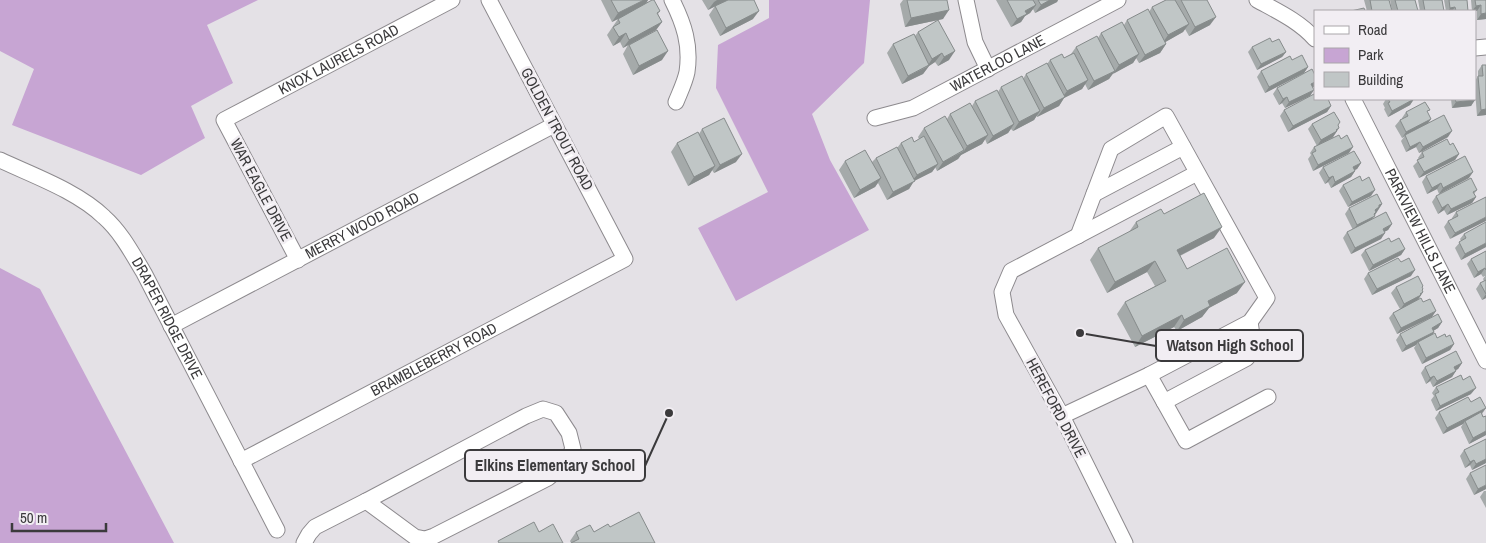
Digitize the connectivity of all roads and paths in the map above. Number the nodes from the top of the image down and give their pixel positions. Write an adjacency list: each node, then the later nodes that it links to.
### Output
1 (452, 0): 12 (street, KNOX LAURELS ROAD)
2 (489, 0): 13 (street, GOLDEN TROUT ROAD)
3 (672, 0): 10 (street)
4 (966, 0): 8 (street)
5 (1118, 0): 8 (street, WATERLOO LANE)
6 (1257, 0): 7 (street)
7 (1314, 38)
8 (988, 69): 11 (street, WATERLOO LANE)
9 (1354, 100): 23 (street, PARKVIEW HILLS LANE)
10 (676, 102)
11 (875, 118)
12 (224, 120): 20 (street, WAR EAGLE DRIVE)
13 (554, 124): 19 (street, GOLDEN TROUT ROAD); 20 (street, MERRY WOOD ROAD)
14 (1183, 147): 16 (street); 17 (street); 17 (street)
15 (0, 160): 22 (street, DRAPER RIDGE DRIVE)
16 (1197, 173): 18 (street); 21 (street)
17 (1094, 194): 18 (street)
18 (1078, 236): 27 (street, HEREFORD DRIVE)
19 (625, 259): 28 (street, BRAMBLEBERRY ROAD)
20 (298, 260): 22 (street, MERRY WOOD ROAD)
21 (1250, 322): 24 (street); 26 (street)
22 (172, 326): 28 (street, DRAPER RIDGE DRIVE)
23 (1486, 361)
24 (1149, 375): 26 (street); 27 (street)
25 (1268, 397): 26 (street)
26 (1164, 402)
27 (1062, 416): 32 (street, HEREFORD DRIVE)
28 (241, 461): 30 (street, DRAPER RIDGE DRIVE)
29 (366, 501): 29 (street); 31 (street)
30 (277, 530)
31 (304, 543)
32 (1125, 543)

